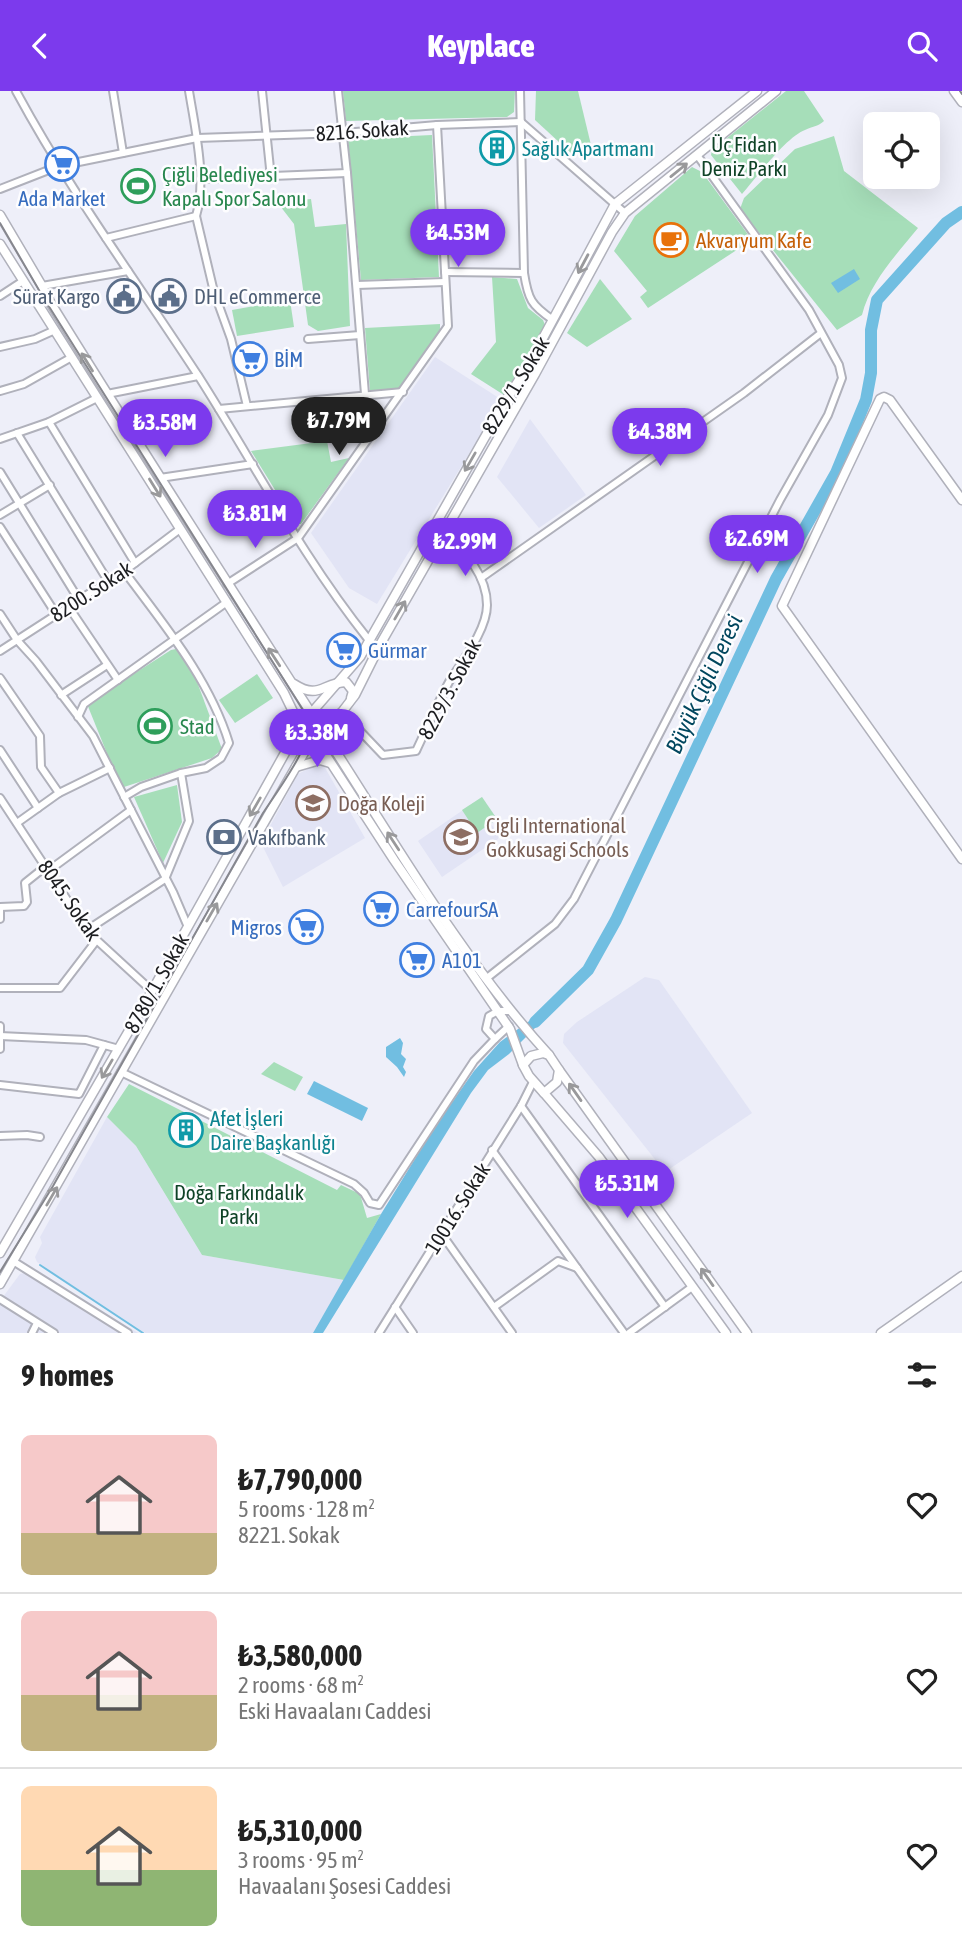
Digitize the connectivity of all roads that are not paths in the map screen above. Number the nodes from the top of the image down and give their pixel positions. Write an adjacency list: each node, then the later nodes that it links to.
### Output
1 (16, 91): 18 (street)
2 (113, 91): 16 (street)
3 (189, 91): 15 (street)
4 (262, 91): 14 (street)
5 (338, 91): 13 (street)
6 (520, 91): 11 (street)
7 (757, 91): 23 (street, 8229/1. Sokak)
8 (776, 91): 17 (street, 8229/1. Sokak)
9 (954, 91): 10 (street)
10 (962, 101)
11 (521, 122): 12 (street, 8216. Sokak); 23 (street); 31 (street)
12 (437, 124): 13 (street, 8216. Sokak); 30 (street)
13 (344, 133): 14 (street, 8216. Sokak); 19 (street)
14 (267, 136): 15 (street, 8216. Sokak); 20 (street)
15 (197, 138): 16 (street, 8216. Sokak); 21 (street)
16 (123, 153): 18 (street, 8216. Sokak)
17 (697, 155): 24 (street, 8229/1. Sokak, one-way to 17); 39 (street)
18 (59, 166): 22 (street, 8216. Sokak); 27 (street)
19 (348, 173): 20 (street); 34 (street)
20 (271, 178): 21 (street)
21 (200, 179): 26 (street)
22 (0, 189)
23 (615, 204): 24 (street); 37 (street, 8229/1. Sokak, one-way to 37)
24 (625, 213): 64 (street, 8229/1. Sokak)
25 (0, 215): 35 (street)
26 (196, 216): 27 (street); 50 (street)
27 (106, 238): 29 (street)
28 (0, 244): 32 (street)
29 (128, 271): 35 (street); 44 (street)
30 (445, 272): 31 (street); 33 (street)
31 (524, 273): 37 (street)
32 (23, 281): 36 (street); 38 (street)
33 (446, 282): 34 (street); 46 (street)
34 (357, 285): 40 (street)
35 (42, 286): 47 (street, one-way to 35)
36 (0, 296)
37 (553, 320): 78 (street, 8229/1. Sokak, one-way to 78)
38 (55, 330): 42 (street); 43 (street)
39 (821, 333): 70 (street); 114 (street)
40 (360, 335): 41 (street); 48 (street)
41 (308, 339)
42 (0, 347)
43 (72, 358): 45 (street); 49 (street)
44 (198, 376): 47 (street); 51 (street)
45 (0, 390)
46 (403, 391): 48 (street); 65 (street)
47 (107, 394): 57 (street)
48 (365, 394): 50 (street)
49 (97, 398): 52 (street); 63 (street, one-way to 63)
50 (247, 406): 51 (street)
51 (219, 409): 55 (street)
52 (49, 422): 53 (street); 68 (street)
53 (17, 433): 54 (street); 58 (street)
54 (0, 439)
55 (253, 464): 57 (street); 65 (street)
56 (0, 472): 60 (street)
57 (160, 478): 72 (street)
58 (50, 485): 60 (street); 71 (street)
59 (962, 500): 106 (street)
60 (20, 503): 61 (street); 73 (street)
61 (0, 515)
62 (0, 527): 66 (street)
63 (180, 529): 68 (street, 8200. Sokak); 74 (street)
64 (445, 531): 70 (street); 88 (street, 8229/1. Sokak, one-way to 64)
65 (298, 538): 72 (street); 78 (street)
66 (8, 539): 67 (street); 77 (street)
67 (0, 544)
68 (135, 563): 69 (street, 8200. Sokak)
69 (124, 571): 71 (street, 8200. Sokak); 80 (street)
70 (481, 578): 89 (street, 8229/3. Sokak)
71 (108, 581): 73 (street, 8200. Sokak)
72 (227, 584): 85 (street, one-way to 72)
73 (79, 600): 75 (street, 8200. Sokak)
74 (227, 603): 80 (street); 92 (street)
75 (68, 606): 77 (street, 8200. Sokak); 82 (street)
76 (0, 614): 79 (street)
77 (56, 614): 79 (street, 8200. Sokak)
78 (368, 639): 86 (street, 8229/1. Sokak)
79 (17, 640): 81 (street, 8200. Sokak); 87 (street)
80 (174, 640): 84 (street); 99 (street)
81 (0, 651)
82 (107, 665): 84 (street); 87 (street)
83 (0, 678): 100 (street)
84 (118, 680): 91 (street)
85 (289, 681): 86 (street); 90 (street)
86 (338, 683): 88 (street); 90 (street, 8229/1. Sokak)
87 (61, 695): 91 (street)
88 (350, 701): 89 (street, 8229/1. Sokak)
89 (342, 712): 93 (street, 8229/1. Sokak)
90 (312, 714): 92 (street, 8780/1. Sokak); 93 (street)
91 (78, 717): 98 (street)
92 (300, 726): 94 (street); 111 (street, 8780/1. Sokak, one-way to 111)
93 (321, 728): 94 (street, 8229/1. Sokak); 114 (street, one-way to 93)
94 (313, 737): 96 (street); 97 (street, 8229/1. Sokak)
95 (0, 750): 103 (street)
96 (330, 762): 97 (street); 117 (street)
97 (296, 767): 129 (street, 8229/1. Sokak, one-way to 97)
98 (110, 768): 100 (street); 101 (street)
99 (181, 773): 101 (street); 108 (street)
100 (59, 793): 103 (street)
101 (124, 797): 104 (street)
102 (0, 798): 105 (street, 8045. Sokak)
103 (38, 808): 105 (street)
104 (131, 810): 107 (street); 108 (street)
105 (17, 823): 107 (street, 8045. Sokak)
106 (962, 859)
107 (47, 869): 109 (street); 112 (street, 8045. Sokak)
108 (165, 879): 111 (street); 112 (street)
109 (0, 907): 110 (street)
110 (0, 919)
111 (188, 927): 116 (street, 8780/1. Sokak)
112 (87, 930): 113 (street, 8045. Sokak)
113 (96, 941): 115 (street); 116 (street, 8045. Sokak)
114 (487, 978): 118 (street)
115 (0, 988)
116 (152, 991): 125 (street, 8780/1. Sokak)
117 (498, 1011): 118 (street); 120 (street); 122 (street)
118 (510, 1011): 126 (street)
119 (0, 1026): 121 (street)
120 (510, 1027): 122 (street); 127 (street)
121 (1, 1036): 123 (street); 124 (street)
122 (495, 1039): 129 (street)
123 (104, 1045): 125 (street); 131 (street)
124 (0, 1049)
125 (119, 1049): 138 (street, 8780/1. Sokak, one-way to 138)
126 (549, 1055): 127 (street); 128 (street)
127 (523, 1065): 130 (street)
128 (559, 1070): 132 (street); 157 (street, one-way to 128)
129 (121, 1072): 139 (street, 8229/1. Sokak, one-way to 129)
130 (533, 1082): 132 (street); 133 (street, 10016. Sokak)
131 (0, 1085)
132 (544, 1093): 143 (street)
133 (521, 1106): 136 (street, 10016. Sokak); 147 (street)
134 (0, 1136): 135 (street)
135 (40, 1137)
136 (492, 1150): 137 (street, 10016. Sokak); 140 (street)
137 (441, 1233): 145 (street, 10016. Sokak); 146 (street)
138 (2, 1250): 139 (street)
139 (15, 1258): 142 (street); 151 (street)
140 (577, 1268): 146 (street); 155 (street)
141 (962, 1276): 158 (street)
142 (0, 1284)
143 (692, 1287): 147 (street); 156 (street)
144 (0, 1299): 148 (street)
145 (395, 1307): 152 (street, 10016. Sokak); 153 (street)
146 (494, 1307): 154 (street)
147 (665, 1307): 155 (street)
148 (37, 1323): 149 (street); 150 (street)
149 (52, 1332)
150 (32, 1333)
151 (128, 1333)
152 (379, 1333)
153 (414, 1333)
154 (512, 1333)
155 (627, 1333)
156 (726, 1333)
157 (747, 1333)
158 (881, 1333)

